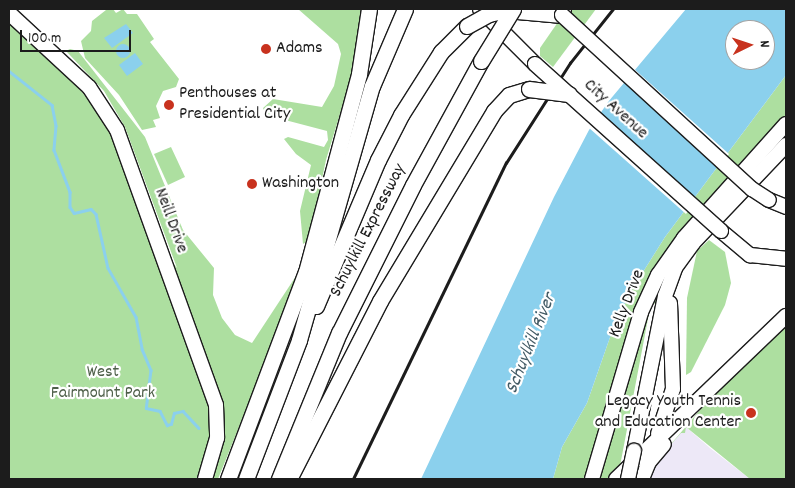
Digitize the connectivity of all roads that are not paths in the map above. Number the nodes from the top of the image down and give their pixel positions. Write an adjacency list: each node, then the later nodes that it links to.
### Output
1 (369, 9): 25 (highway)
2 (404, 9): 20 (highway, Schuylkill Expressway)
3 (480, 9): 8 (main road, City Avenue)
4 (490, 9): 8 (highway)
5 (509, 10): 6 (highway); 19 (highway, Schuylkill Expressway, bridge); 20 (highway, bridge)
6 (560, 11): 12 (main road, City Avenue, bridge)
7 (9, 13): 24 (main road, Neill Drive)
8 (501, 29): 9 (main road, City Avenue, bridge)
9 (569, 94): 13 (main road, City Avenue, bridge); 29 (highway, bridge)
10 (785, 127): 16 (main road, Kelly Drive)
11 (786, 144): 14 (main road)
12 (786, 205)
13 (724, 234): 15 (main road); 17 (main road, City Avenue)
14 (693, 243): 22 (main road); 23 (main road)
15 (786, 250)
16 (670, 256): 23 (main road); 30 (main road, Kelly Drive)
17 (786, 259)
18 (786, 316): 21 (main road)
19 (339, 333): 27 (highway); 28 (highway, Schuylkill Expressway)
20 (299, 340): 26 (highway, Schuylkill Expressway)
21 (715, 385): 22 (main road); 34 (main road)
22 (653, 444): 31 (main road)
23 (630, 454): 32 (main road); 33 (main road, bridge)
24 (205, 479)
25 (228, 479)
26 (246, 479)
27 (269, 479)
28 (279, 479)
29 (289, 479)
30 (592, 479)
31 (616, 479)
32 (622, 479)
33 (628, 479)
34 (642, 479)

